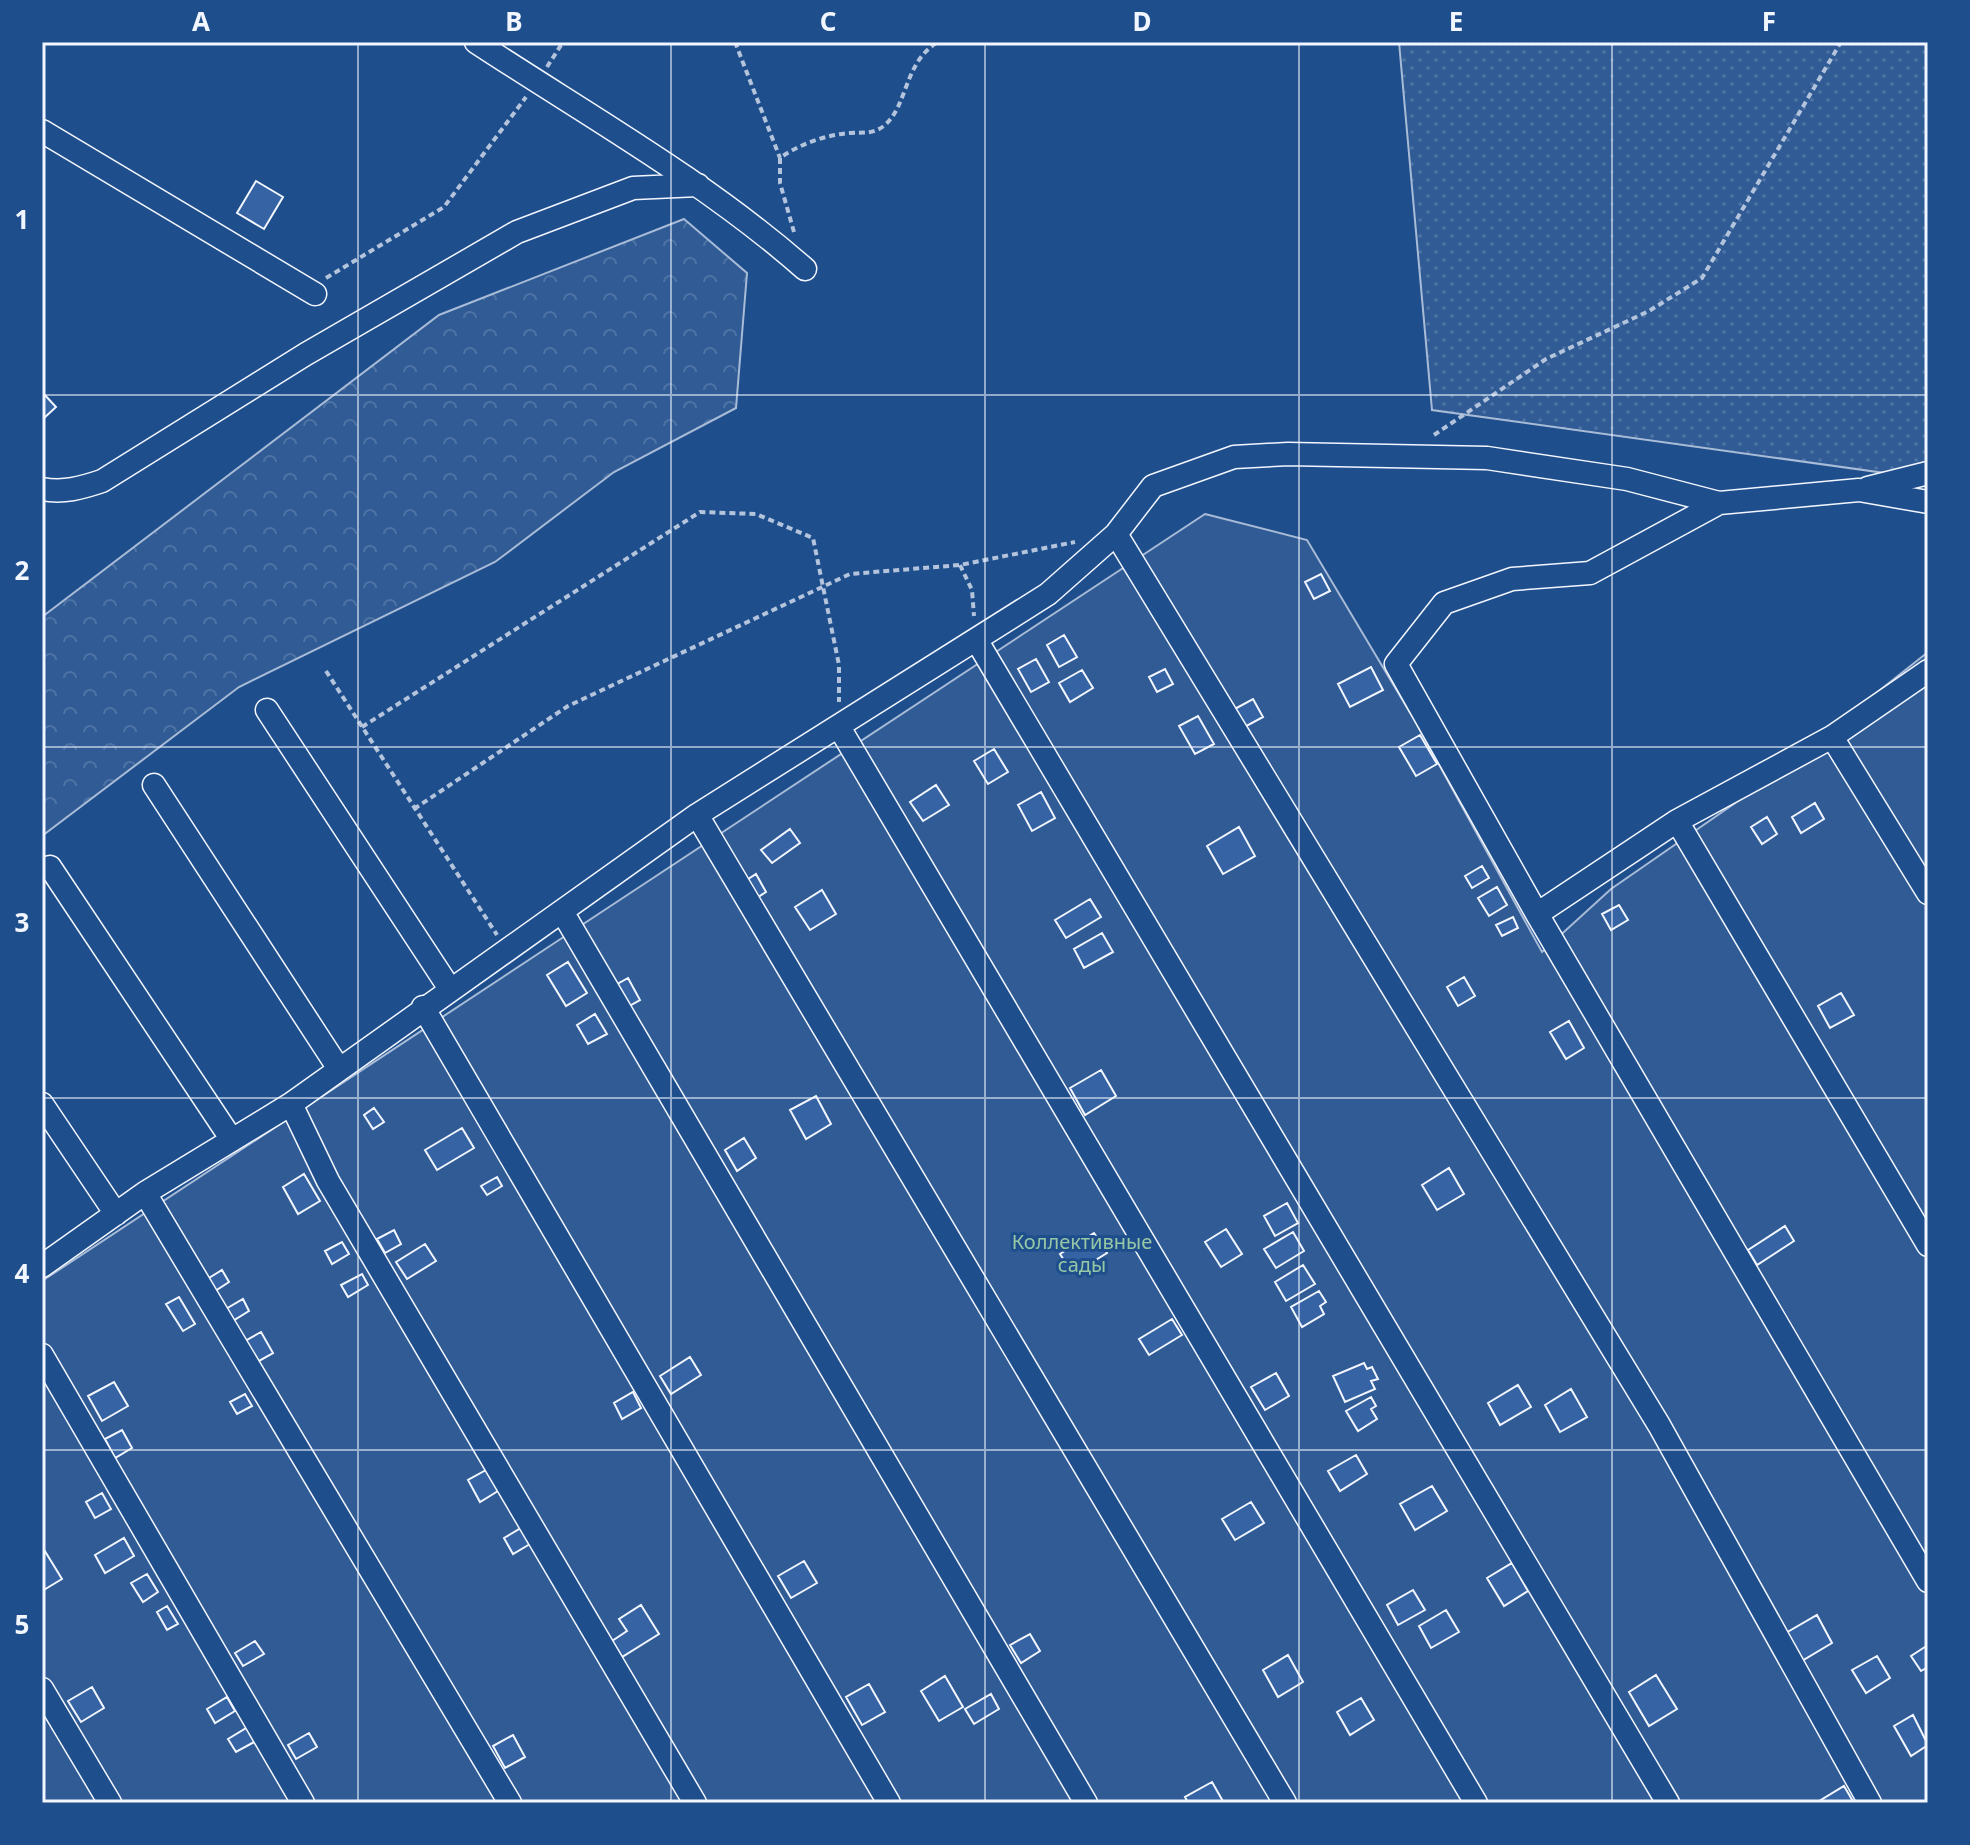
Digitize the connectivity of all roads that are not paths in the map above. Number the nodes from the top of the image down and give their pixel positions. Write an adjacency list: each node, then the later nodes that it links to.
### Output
1 (476, 42): 3 (street)
2 (42, 131): 5 (street)
3 (698, 185): 4 (street); 7 (street)
4 (805, 269)
5 (315, 294)
6 (1928, 473): 8 (street)
7 (42, 489)
8 (1859, 490): 9 (street); 10 (street)
9 (1928, 502)
10 (1719, 503): 11 (street); 23 (street)
11 (1116, 534): 12 (street); 46 (street)
12 (977, 641): 15 (street); 45 (street)
13 (1928, 671): 16 (street)
14 (267, 710): 24 (street)
15 (839, 727): 18 (street); 44 (street)
16 (1832, 737): 19 (street); 21 (street)
17 (154, 785): 26 (street)
18 (697, 815): 22 (street); 43 (street)
19 (1677, 821): 23 (street); 32 (street)
20 (50, 867): 29 (street)
21 (1928, 893)
22 (563, 913): 24 (street); 42 (street)
23 (1537, 914): 35 (street)
24 (450, 989): 25 (street)
25 (423, 1007): 26 (street); 41 (street)
26 (339, 1069): 28 (street)
27 (42, 1104): 31 (street)
28 (291, 1104): 29 (street); 40 (street)
29 (232, 1140): 30 (street)
30 (145, 1193): 31 (street); 39 (street)
31 (116, 1214): 33 (street)
32 (1928, 1245)
33 (42, 1266)
34 (42, 1355): 38 (street)
35 (1928, 1581)
36 (42, 1689): 37 (street)
37 (110, 1803)
38 (303, 1803)
39 (510, 1803)
40 (695, 1803)
41 (889, 1803)
42 (1086, 1803)
43 (1285, 1803)
44 (1476, 1803)
45 (1668, 1803)
46 (1870, 1803)

